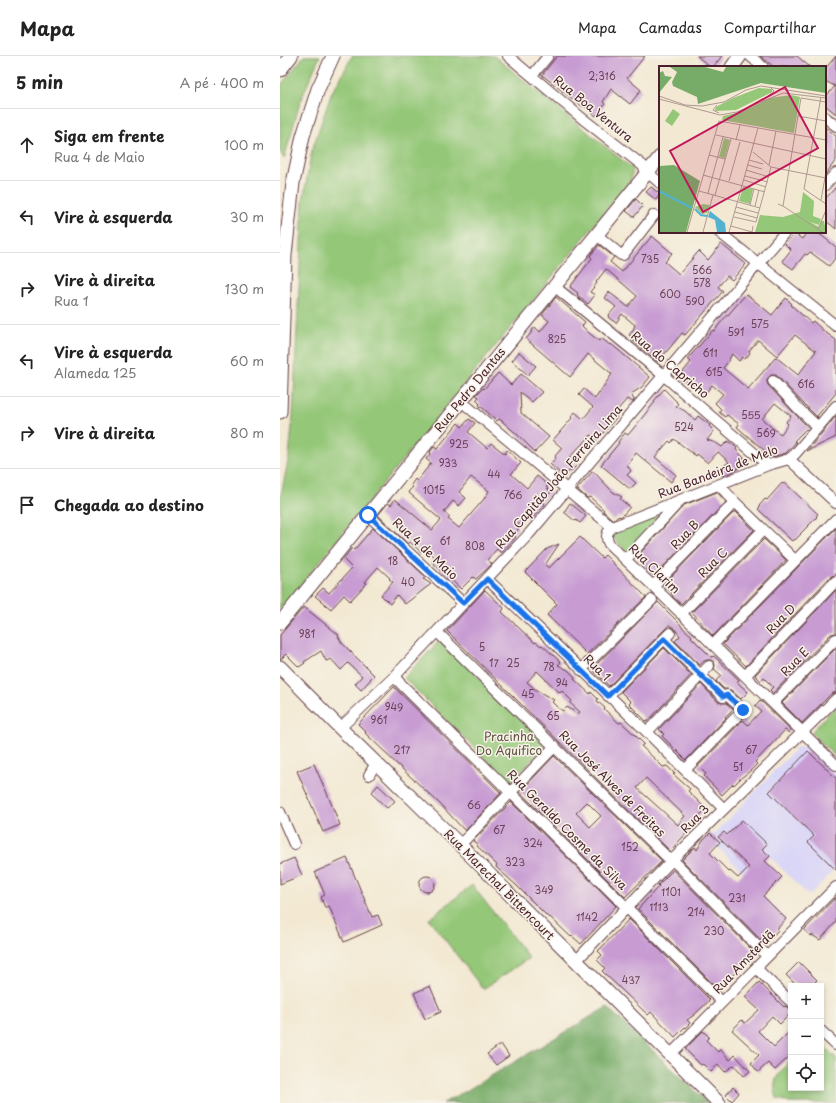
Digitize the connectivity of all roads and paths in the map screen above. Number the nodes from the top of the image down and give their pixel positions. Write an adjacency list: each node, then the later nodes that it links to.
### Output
1 (291, 56): 9 (main road)
2 (333, 56): 23 (main road)
3 (508, 56): 10 (street, Rua Boa Ventura)
4 (548, 56): 10 (street)
5 (740, 56): 7 (main road)
6 (750, 56): 8 (street)
7 (733, 66)
8 (763, 66)
9 (280, 70)
10 (532, 76): 14 (street, Rua Boa Ventura)
11 (826, 118): 12 (street)
12 (836, 126)
13 (659, 158): 14 (main road, Rua Pedro Dantas)
14 (648, 171): 16 (street, Rua Boa Ventura); 22 (main road, Rua Pedro Dantas)
15 (836, 173): 17 (street)
16 (659, 182)
17 (826, 184)
18 (654, 216): 22 (street)
19 (280, 218): 23 (main road)
20 (720, 233): 24 (street)
21 (784, 233): 24 (street, Rua Capitão João Ferreira Lima)
22 (597, 235): 25 (main road, Rua Pedro Dantas)
23 (285, 255): 31 (main road)
24 (758, 264): 26 (street); 27 (street, Rua Capitão João Ferreira Lima)
25 (554, 286): 27 (street, Rua do Capricho); 29 (main road, Rua Pedro Dantas)
26 (836, 326)
27 (663, 375): 34 (street, Rua do Capricho); 36 (street, Rua Capitão João Ferreira Lima)
28 (773, 380): 32 (street)
29 (461, 402): 36 (street); 40 (main road, Rua Pedro Dantas)
30 (836, 406): 32 (street, Rua Bandeira de Melo)
31 (280, 412)
32 (818, 427): 33 (street, Rua Bandeira de Melo)
33 (790, 459): 34 (street, Rua Bandeira de Melo); 39 (street)
34 (768, 465): 35 (street, Rua Bandeira de Melo)
35 (719, 485): 37 (street, Rua Bandeira de Melo); 38 (street)
36 (566, 489): 42 (street); 46 (street, Rua Capitão João Ferreira Lima)
37 (680, 500): 42 (street, Rua Bandeira de Melo); 44 (street)
38 (735, 502): 43 (street); 48 (street, Rua B)
39 (836, 504)
40 (368, 515): 50 (street, Rua 4 de Maio); 52 (main road, Rua Pedro Dantas)
41 (836, 519): 45 (street)
42 (612, 527): 44 (street, Rua Clarim)
43 (763, 530): 45 (street); 51 (street, Rua C)
44 (626, 559): 48 (street, Rua Clarim)
45 (795, 560): 55 (street)
46 (487, 579): 50 (street, Rua Capitão João Ferreira Lima); 58 (street, Rua 1)
47 (836, 581): 61 (street, Rua D)
48 (653, 586): 51 (street, Rua Clarim)
49 (652, 600): 58 (street)
50 (463, 603): 53 (street, Rua Capitão João Ferreira Lima)
51 (681, 614): 55 (street, Rua Clarim)
52 (280, 623)
53 (437, 632): 60 (street, Rua Capitão João Ferreira Lima); 68 (street, Rua José Alves de Freitas)
54 (836, 639): 64 (street, Rua E)
55 (713, 645): 61 (street, Rua Clarim)
56 (709, 666): 59 (street)
57 (280, 667): 65 (main road, Rua Marechal Bittencourt)
58 (581, 670): 62 (street, Rua 1)
59 (701, 675): 62 (street); 66 (street); 71 (street)
60 (394, 676): 65 (street, Rua Capitão João Ferreira Lima); 73 (street, Rua Geraldo Cosme da Silva)
61 (745, 676): 64 (street, Rua Clarim)
62 (608, 696): 66 (street, Rua 1)
63 (836, 700): 67 (street, Rua 3)
64 (773, 703): 67 (street, Rua Clarim)
65 (340, 728): 69 (main road, Rua Marechal Bittencourt)
66 (647, 732): 71 (street, Rua 1)
67 (803, 732): 70 (street, Rua Clarim); 74 (street, Rua 3)
68 (555, 746): 73 (street); 78 (street, Rua José Alves de Freitas)
69 (376, 763): 72 (street); 77 (main road, Rua Marechal Bittencourt)
70 (836, 765)
71 (685, 770): 74 (street, Rua 1)
72 (370, 775)
73 (510, 791): 77 (street); 80 (street, Rua Geraldo Cosme da Silva)
74 (724, 809): 78 (street, Rua 3)
75 (280, 812): 76 (street)
76 (294, 844)
77 (460, 845): 82 (main road, Rua Marechal Bittencourt)
78 (672, 860): 80 (street, Rua 3); 81 (street, Rua José Alves de Freitas)
79 (836, 887): 81 (street, Rua Amsterdã)
80 (628, 908): 82 (street, Rua 3); 85 (street, Rua Geraldo Cosme da Silva)
81 (767, 956): 83 (street, Rua Amsterdã)
82 (576, 961): 88 (main road, Rua Marechal Bittencourt)
83 (756, 968): 84 (street); 85 (street, Rua Amsterdã)
84 (788, 999)
85 (722, 1002): 88 (street, Rua Amsterdã)
86 (824, 1034): 87 (street)
87 (836, 1045)
88 (670, 1055): 89 (main road, Rua Marechal Bittencourt)
89 (719, 1103)

